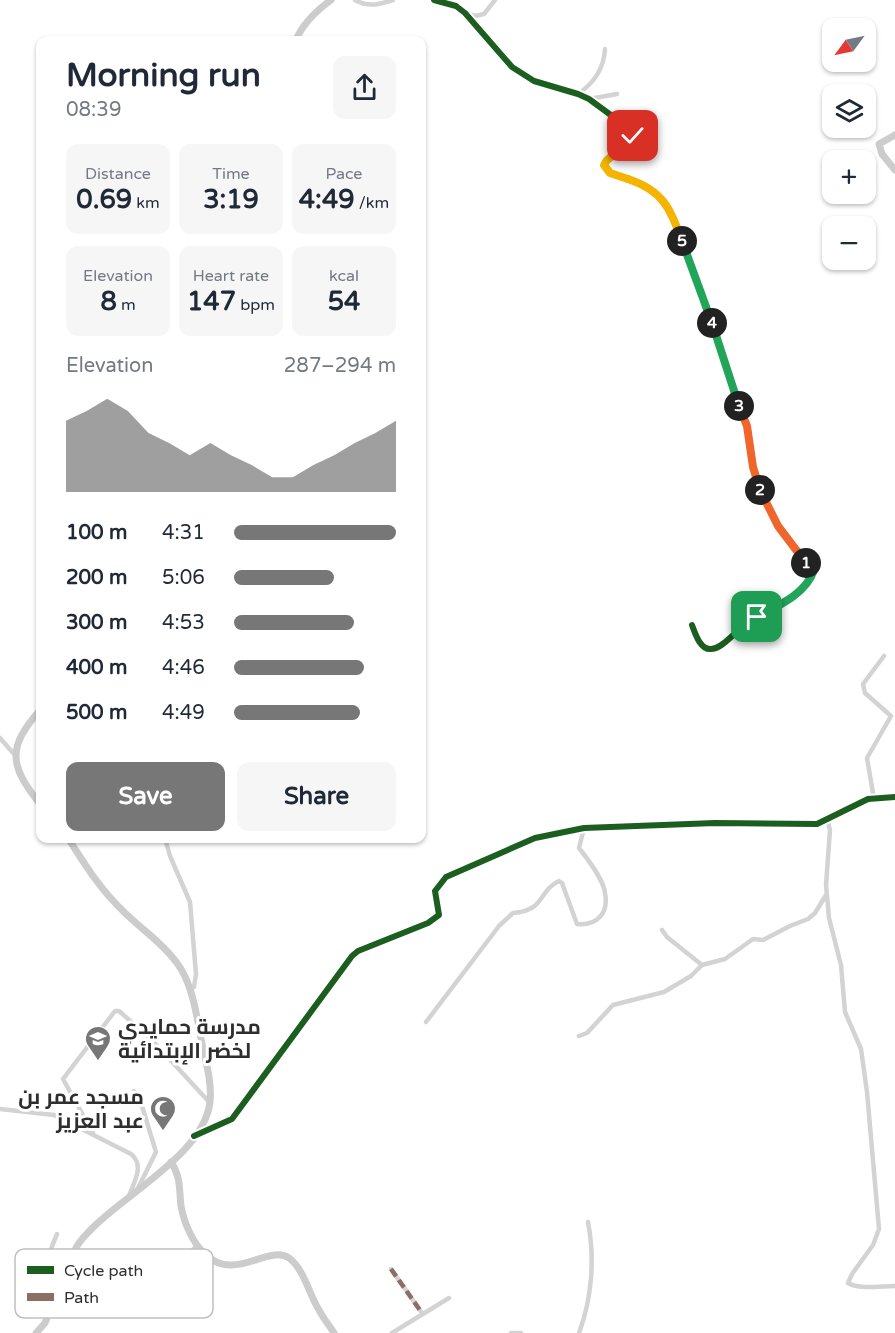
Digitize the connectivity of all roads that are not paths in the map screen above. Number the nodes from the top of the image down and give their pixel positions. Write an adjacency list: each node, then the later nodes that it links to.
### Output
1 (331, 0): 7 (street)
2 (356, 0): 3 (street)
3 (393, 0)
4 (434, 0): 6 (street)
5 (495, 0): 6 (street)
6 (460, 9): 9 (street)
7 (298, 36)
8 (605, 49): 9 (street)
9 (578, 94): 11 (street)
10 (617, 94): 11 (street)
11 (589, 99): 14 (street)
12 (895, 135): 13 (street)
13 (895, 170)
14 (692, 625)
15 (884, 656): 21 (street)
16 (36, 715): 18 (street)
17 (0, 738): 18 (street)
18 (14, 754): 20 (street)
19 (895, 797): 21 (street)
20 (36, 798)
21 (874, 799): 22 (street)
22 (827, 819): 23 (street); 26 (street)
23 (584, 828): 30 (street); 36 (street)
24 (71, 843): 29 (street)
25 (166, 843): 29 (street)
26 (827, 892): 28 (street); 49 (street)
27 (662, 930): 28 (street)
28 (702, 965): 31 (street)
29 (190, 990): 33 (street)
30 (426, 1022)
31 (579, 1036)
32 (134, 1091): 38 (street)
33 (210, 1103): 35 (street); 36 (street)
34 (0, 1109): 35 (street)
35 (94, 1135): 39 (street)
36 (194, 1136): 37 (street)
37 (171, 1162): 38 (street); 42 (street)
38 (137, 1190): 39 (street)
39 (129, 1196): 44 (street)
40 (588, 1221): 58 (street)
41 (57, 1234): 43 (street)
42 (197, 1245): 45 (street); 46 (street)
43 (51, 1249)
44 (75, 1249)
45 (194, 1249)
46 (200, 1249)
47 (213, 1260): 54 (street)
48 (391, 1269): 51 (street)
49 (895, 1286)
50 (449, 1298): 51 (street)
51 (422, 1313): 55 (street)
52 (47, 1318): 53 (street)
53 (36, 1333)
54 (334, 1333)
55 (392, 1333)
56 (511, 1333): 57 (street)
57 (521, 1333)
58 (579, 1333)

